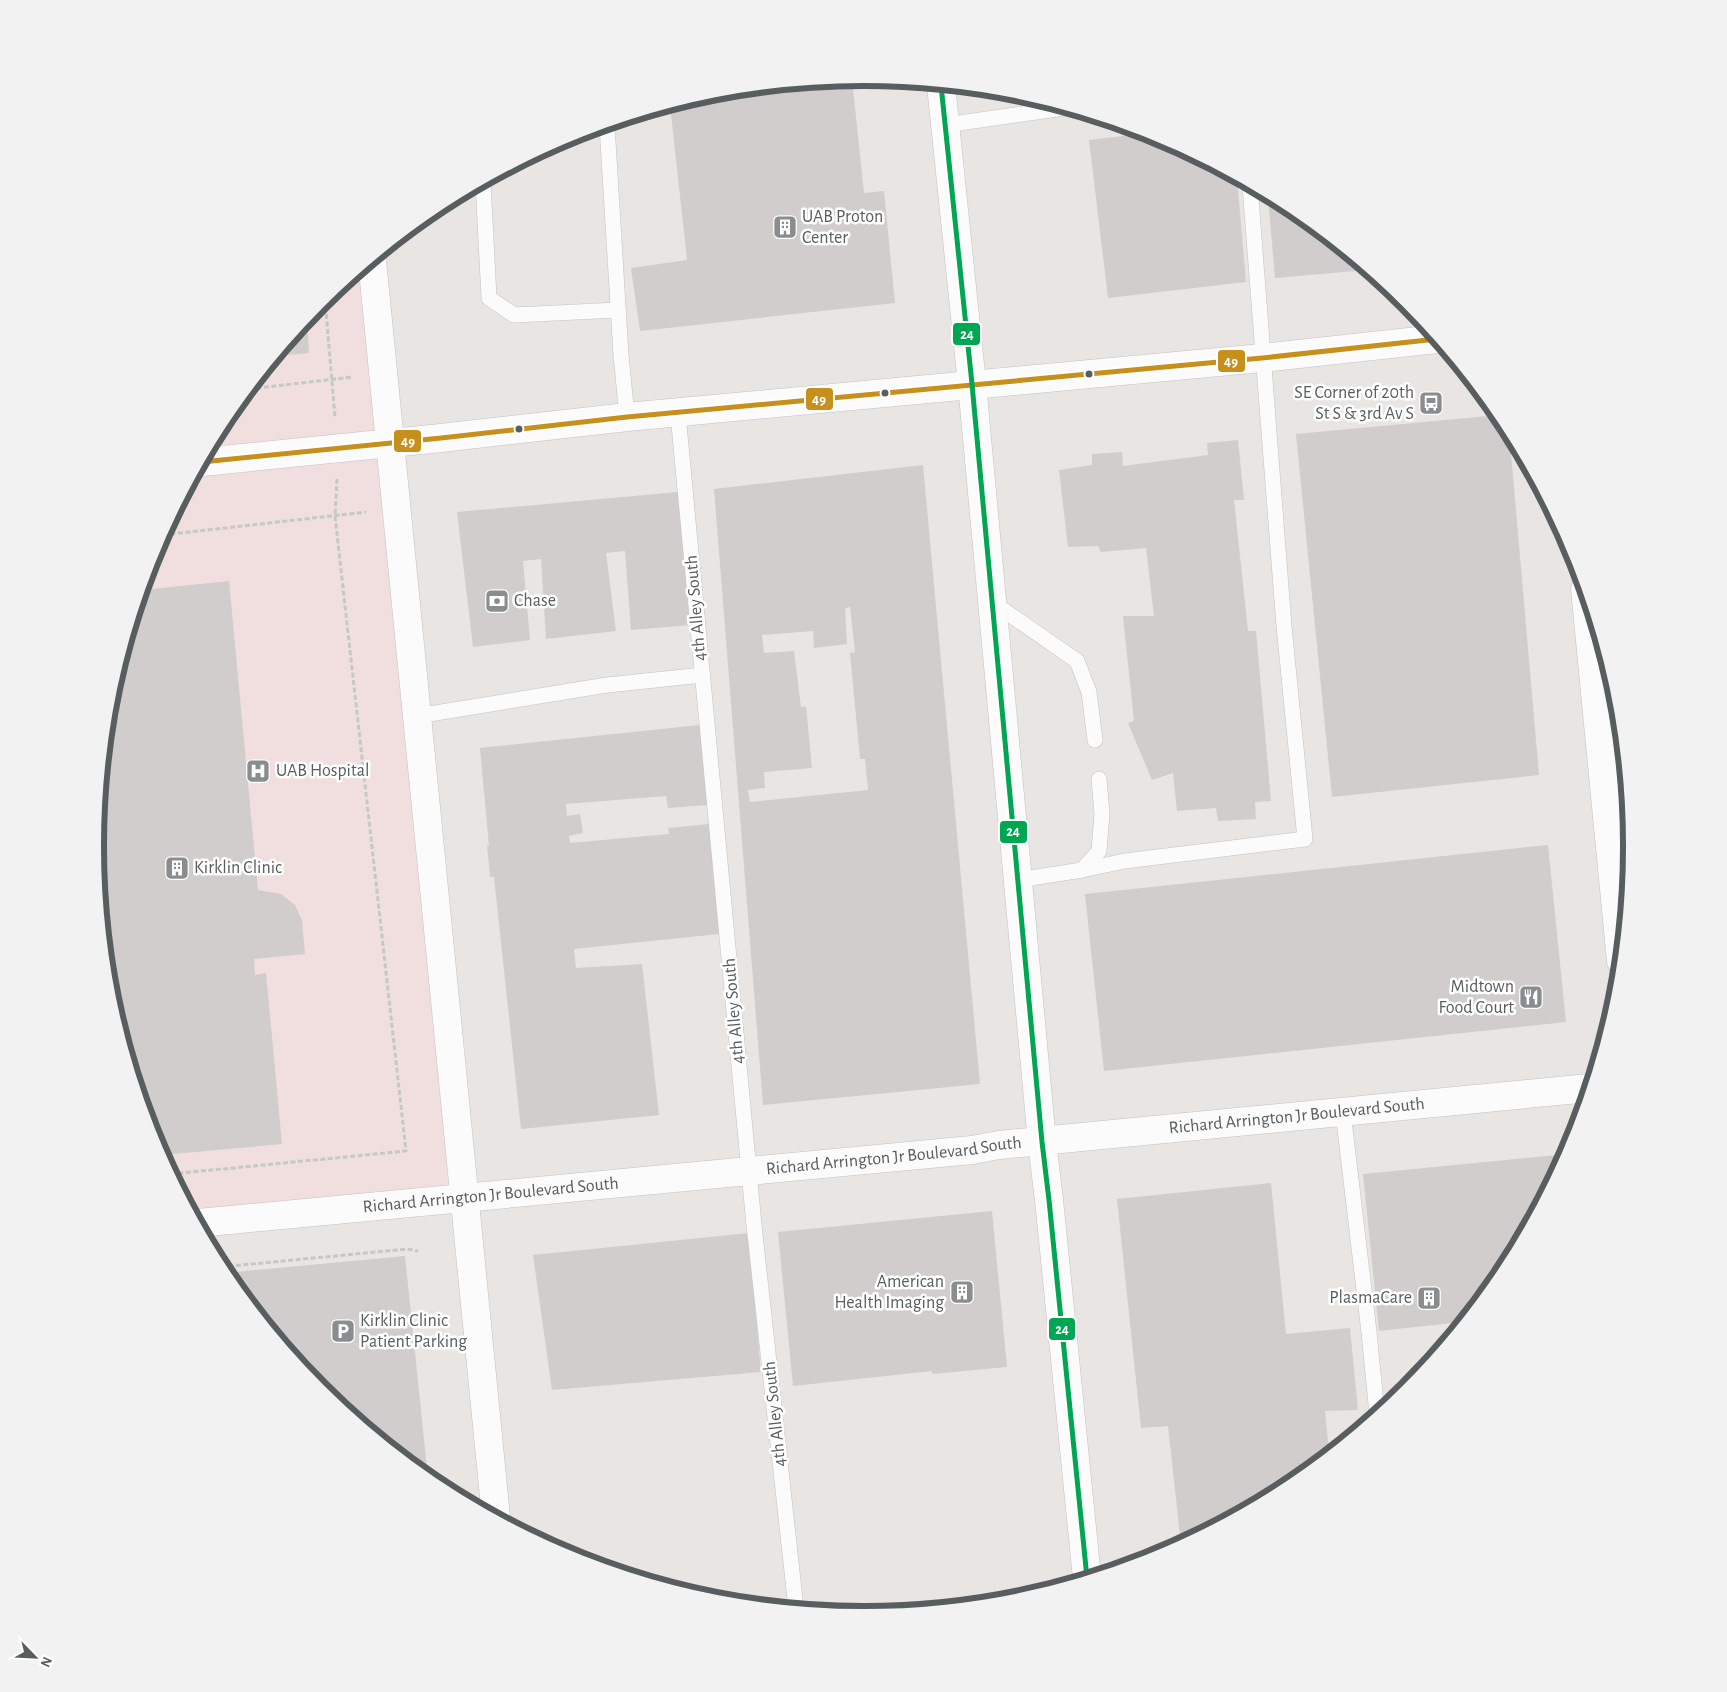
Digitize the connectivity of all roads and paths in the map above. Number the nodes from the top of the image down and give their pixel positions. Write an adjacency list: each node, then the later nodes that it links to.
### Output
1 (942, 91): 3 (street)
2 (1051, 110): 3 (lane)
3 (945, 125): 14 (street)
4 (607, 131): 9 (lane)
5 (483, 188): 9 (lane)
6 (1250, 193): 11 (lane)
7 (373, 267): 12 (street)
8 (326, 309): 13 (path)
9 (618, 310): 17 (lane)
10 (1430, 340): 11 (street)
11 (1262, 358): 14 (street); 30 (lane)
12 (383, 372): 13 (path); 18 (street)
13 (332, 380): 15 (path); 19 (path)
14 (972, 384): 16 (street); 24 (street)
15 (257, 388)
16 (678, 414): 17 (street); 26 (lane, 4th Alley South)
17 (627, 417): 18 (street)
18 (390, 443): 19 (street); 21 (street)
19 (338, 448): 20 (street); 22 (path)
20 (209, 461)
21 (396, 509): 22 (path); 27 (street)
22 (335, 516): 23 (path); 37 (path)
23 (171, 534)
24 (992, 602): 28 (lane); 31 (street)
25 (1588, 618): 32 (street)
26 (703, 675): 27 (lane); 36 (lane, 4th Alley South)
27 (416, 716): 38 (street)
28 (1095, 740)
29 (1099, 779): 30 (lane)
30 (1082, 870): 31 (lane)
31 (1018, 880): 35 (street)
32 (1618, 933)
33 (1583, 1089): 34 (street, Richard Arrington Jr Boulevard South)
34 (1343, 1112): 35 (street, Richard Arrington Jr Boulevard South); 42 (lane)
35 (1042, 1142): 36 (street, Richard Arrington Jr Boulevard South); 44 (street)
36 (749, 1170): 38 (street, Richard Arrington Jr Boulevard South); 45 (lane, 4th Alley South)
37 (178, 1173)
38 (464, 1199): 39 (street, Richard Arrington Jr Boulevard South); 43 (street)
39 (205, 1223)
40 (418, 1251): 41 (path)
41 (231, 1266)
42 (1376, 1406)
43 (495, 1510)
44 (1085, 1572)
45 (795, 1602)

